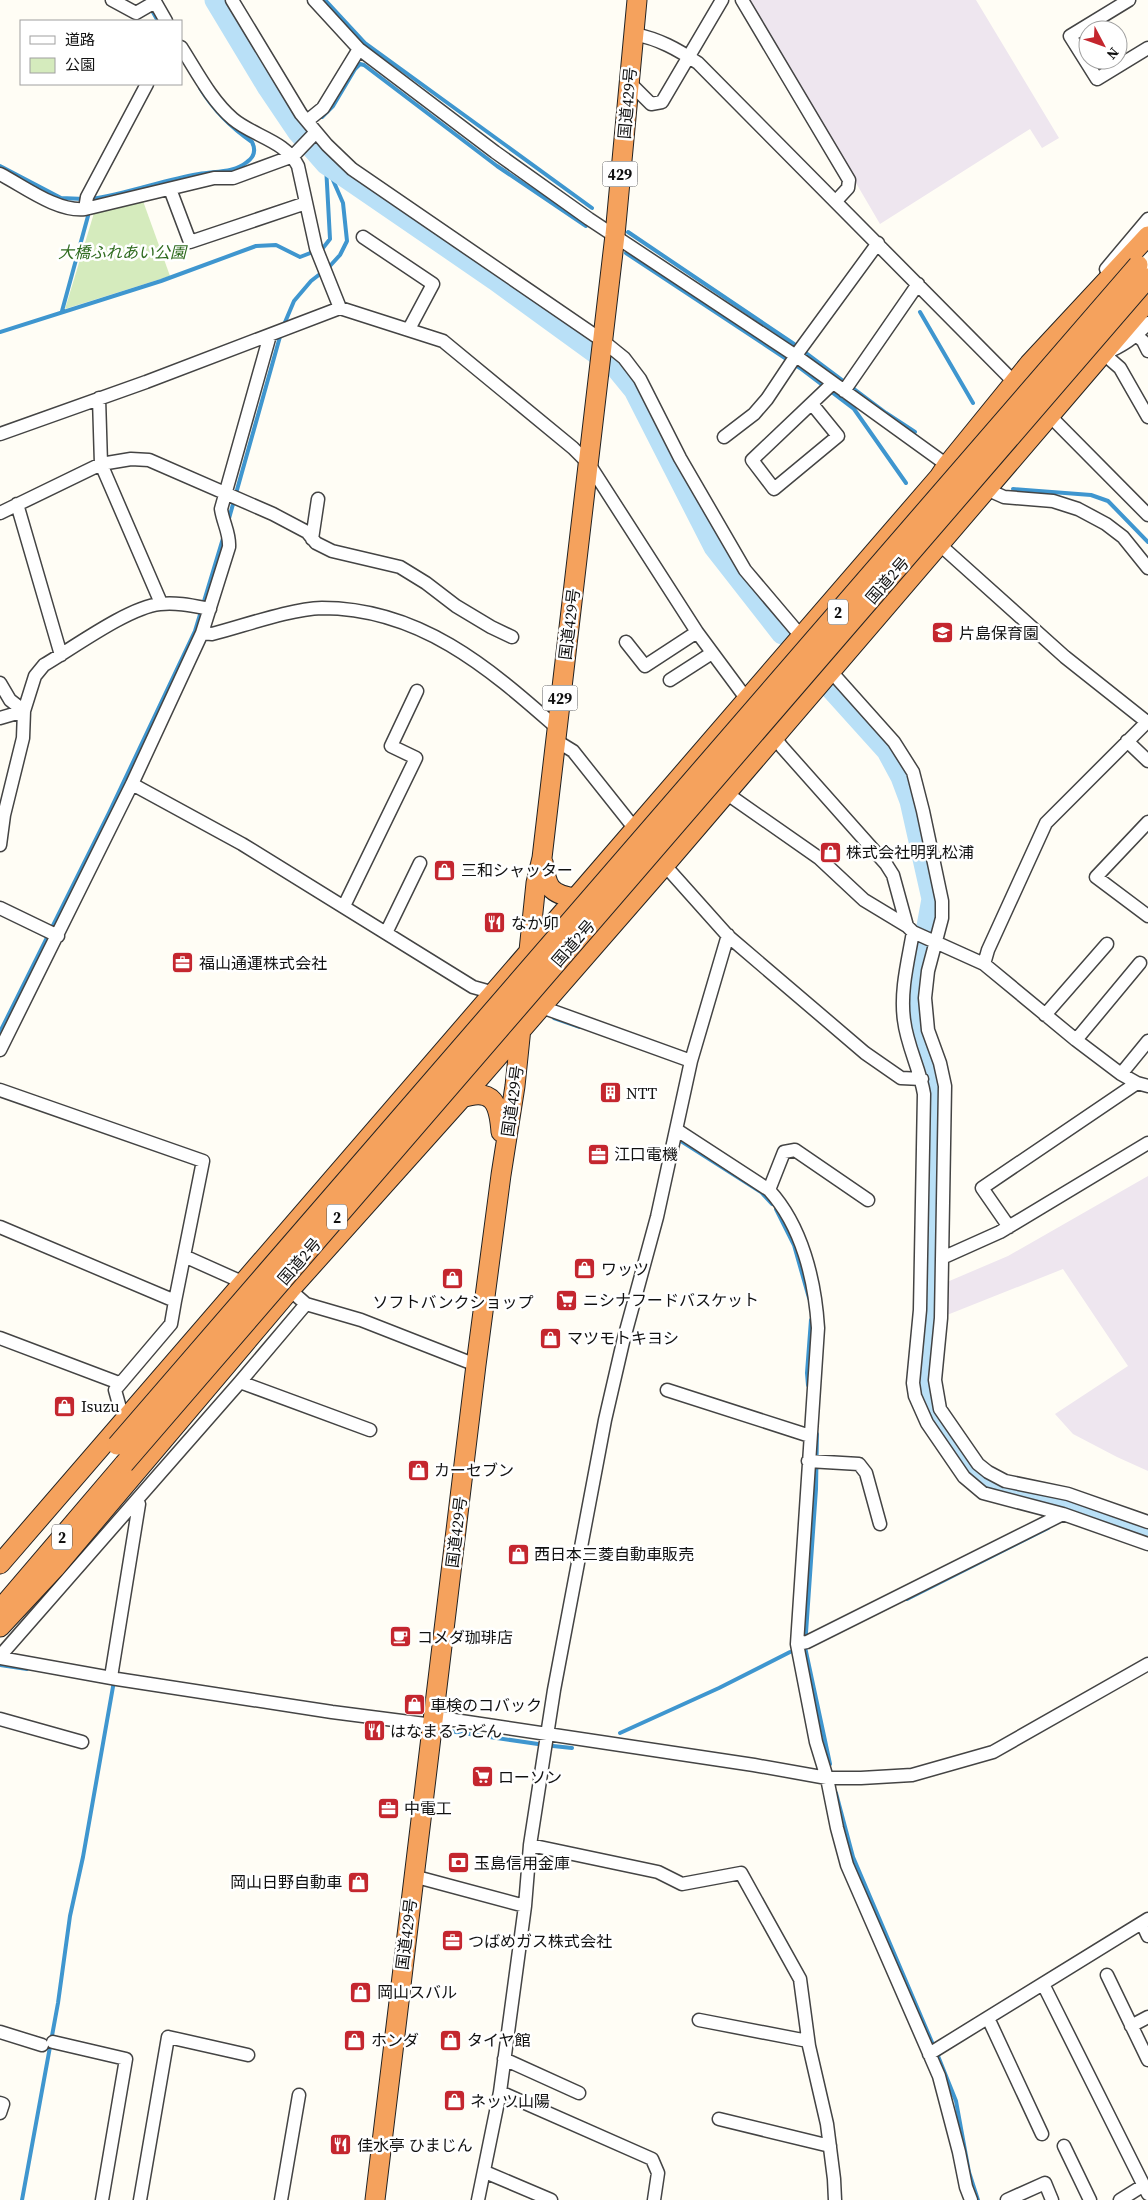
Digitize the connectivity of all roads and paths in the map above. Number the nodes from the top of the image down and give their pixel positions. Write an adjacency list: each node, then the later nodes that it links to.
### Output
1 (112, 0): 8 (street)
2 (232, 0): 17 (street)
3 (314, 0): 12 (street)
4 (637, 0): 10 (highway, 国道429号 / 429)
5 (722, 0): 14 (street)
6 (742, 0): 21 (street)
7 (1129, 0): 11 (street)
8 (152, 3): 9 (street)
9 (165, 20)
10 (634, 34): 14 (street); 15 (highway, 国道429号 / 429)
11 (1148, 48)
12 (359, 49): 17 (street); 25 (street)
13 (182, 50): 18 (street)
14 (689, 57): 15 (street); 21 (street)
15 (629, 82): 25 (highway, 国道429号 / 429)
16 (145, 85): 22 (street)
17 (312, 127): 18 (street); 38 (street)
18 (296, 154): 20 (street); 23 (street)
19 (0, 174): 22 (street)
20 (170, 189): 22 (street); 23 (street)
21 (836, 201): 28 (street)
22 (86, 203)
23 (306, 203): 32 (street)
24 (1148, 219): 41 (street)
25 (615, 235): 38 (highway, 国道429号 / 429); 40 (street)
26 (1148, 236): 41 (highway)
27 (364, 237): 34 (street)
28 (878, 243): 30 (street); 40 (street)
29 (1145, 265): 148 (highway, 国道2号 / 2, bridge); 149 (highway, 国道2号 / 2, bridge)
30 (918, 284): 42 (street); 43 (street)
31 (1148, 301): 39 (highway)
32 (340, 308): 34 (street); 35 (street)
33 (1148, 323): 36 (street)
34 (409, 329): 52 (street)
35 (273, 333): 45 (street); 55 (street)
36 (1137, 336): 37 (street); 39 (street)
37 (1148, 351)
38 (601, 352): 52 (highway, 国道429号 / 429); 68 (street)
39 (1104, 354): 47 (highway); 48 (street)
40 (796, 356): 44 (street); 50 (street)
41 (1029, 364): 42 (highway)
42 (1014, 382): 47 (street); 53 (highway)
43 (847, 386): 44 (street); 53 (street)
44 (830, 387): 46 (street)
45 (99, 398): 49 (street); 51 (street)
46 (812, 404): 46 (street)
47 (1050, 416): 54 (highway); 59 (street)
48 (1148, 417)
49 (0, 434)
50 (724, 437)
51 (101, 464): 55 (street); 57 (street); 63 (street)
52 (589, 464): 65 (street); 80 (highway, 国道429号 / 429)
53 (946, 465): 68 (highway)
54 (986, 489): 61 (highway); 62 (street)
55 (231, 496): 60 (street); 64 (street)
56 (318, 499): 60 (street)
57 (18, 504): 58 (street); 71 (street)
58 (0, 513)
59 (1148, 515)
60 (312, 539): 67 (street)
61 (939, 544): 72 (highway); 79 (street)
62 (1148, 568)
63 (161, 603): 64 (street); 71 (street)
64 (205, 608): 66 (street)
65 (697, 632): 69 (street); 70 (street)
66 (202, 633): 80 (street); 84 (street)
67 (512, 637)
68 (801, 637): 72 (street); 76 (highway)
69 (626, 642)
70 (712, 653): 73 (street); 76 (street)
71 (60, 655): 77 (street)
72 (830, 671): 81 (highway); 99 (street)
73 (670, 680)
74 (0, 683): 77 (street)
75 (417, 691): 93 (street)
76 (747, 700): 81 (street); 86 (highway)
77 (24, 711): 78 (street); 88 (street)
78 (0, 718)
79 (1147, 722): 82 (street)
80 (556, 733): 86 (street); 89 (highway, 国道429号 / 429)
81 (774, 737): 85 (highway); 99 (street)
82 (1127, 741): 83 (street); 103 (street)
83 (1148, 761)
84 (132, 784): 93 (street); 96 (street)
85 (726, 793): 91 (highway); 99 (street)
86 (636, 829): 91 (street); 92 (highway)
87 (1146, 829): 95 (street)
88 (0, 846)
89 (542, 858): 92 (highway); 101 (highway, 国道429号 / 429)
90 (420, 863): 97 (street)
91 (664, 866): 98 (street); 104 (highway)
92 (576, 898): 101 (highway)
93 (344, 906): 97 (street)
94 (0, 908): 96 (street)
95 (1148, 916)
96 (52, 933): 111 (street)
97 (386, 933): 105 (street)
98 (728, 936): 112 (street); 115 (street)
99 (921, 936): 103 (street); 115 (street); 115 (street)
100 (1107, 944): 107 (street)
101 (529, 952): 105 (highway); 106 (highway, 国道429号 / 429)
102 (1140, 963): 109 (street)
103 (984, 964): 107 (street)
104 (554, 991): 106 (highway); 106 (highway)
105 (493, 993): 106 (street); 108 (highway)
106 (527, 1008): 108 (highway); 112 (street); 117 (highway); 122 (highway, 国道429号 / 429)
107 (1046, 1015): 109 (street)
108 (473, 1016): 118 (highway)
109 (1076, 1040): 113 (street)
110 (1148, 1041): 113 (street)
111 (0, 1050)
112 (691, 1060): 119 (street)
113 (1121, 1074): 114 (street)
114 (1142, 1084): 126 (street)
115 (932, 1085): 128 (street); 143 (street)
116 (0, 1090): 127 (street)
117 (462, 1098): 121 (highway); 122 (highway)
118 (382, 1122): 121 (street); 129 (highway)
119 (677, 1130): 123 (street); 157 (street)
120 (1148, 1143): 126 (street)
121 (416, 1150): 130 (highway)
122 (505, 1151): 134 (highway, 国道429号 / 429)
123 (768, 1190): 124 (street); 140 (street)
124 (868, 1200)
125 (0, 1227): 131 (street)
126 (1009, 1227): 128 (street)
127 (187, 1258): 129 (street); 131 (street)
128 (942, 1258): 144 (street)
129 (242, 1282): 147 (highway)
130 (290, 1290): 132 (street); 150 (highway)
131 (175, 1301): 136 (street)
132 (306, 1304): 134 (street); 135 (street)
133 (0, 1338): 136 (street)
134 (476, 1365): 156 (highway, 国道429号 / 429)
135 (240, 1382): 139 (street); 142 (street)
136 (119, 1383): 138 (street)
137 (667, 1390): 140 (street)
138 (120, 1408)
139 (370, 1430)
140 (810, 1436): 141 (street)
141 (813, 1461): 145 (street); 151 (street)
142 (136, 1501): 152 (street); 154 (street)
143 (1063, 1514): 146 (street); 151 (street)
144 (1148, 1522)
145 (880, 1524)
146 (1148, 1544)
147 (0, 1564)
148 (0, 1578)
149 (0, 1610)
150 (0, 1627)
151 (802, 1643): 159 (street)
152 (0, 1657): 154 (street)
153 (1148, 1664): 159 (street)
154 (114, 1678): 156 (street)
155 (0, 1719): 158 (street)
156 (434, 1721): 157 (street); 161 (highway, 国道429号 / 429)
157 (547, 1733): 159 (street); 160 (street)
158 (82, 1742)
159 (828, 1778): 172 (street)
160 (530, 1845): 162 (street); 171 (street)
161 (413, 1876): 162 (street); 190 (highway, 国道429号 / 429)
162 (525, 1906): 174 (street)
163 (1145, 1925): 165 (street)
164 (1107, 1975): 169 (street)
165 (1042, 1984): 167 (street); 186 (street)
166 (1148, 2017): 169 (street)
167 (988, 2018): 172 (street); 182 (street)
168 (699, 2020): 171 (street)
169 (1131, 2026): 175 (street)
170 (0, 2032): 187 (street)
171 (808, 2041): 183 (street)
172 (929, 2054): 195 (street)
173 (248, 2055): 188 (street)
174 (504, 2059): 176 (street); 177 (street)
175 (1148, 2060)
176 (500, 2092): 185 (street); 193 (street)
177 (579, 2093)
178 (299, 2095): 189 (street)
179 (0, 2103): 180 (street)
180 (0, 2113)
181 (719, 2119): 183 (street)
182 (1042, 2134)
183 (830, 2146): 194 (street)
184 (1064, 2146): 198 (street)
185 (485, 2172): 191 (street); 192 (street)
186 (1146, 2188): 199 (street)
187 (102, 2200)
188 (140, 2200)
189 (281, 2200)
190 (375, 2200)
191 (478, 2200)
192 (551, 2200)
193 (654, 2200)
194 (835, 2200)
195 (970, 2200)
196 (1007, 2200): 197 (street)
197 (1052, 2200)
198 (1090, 2200)
199 (1120, 2200)

